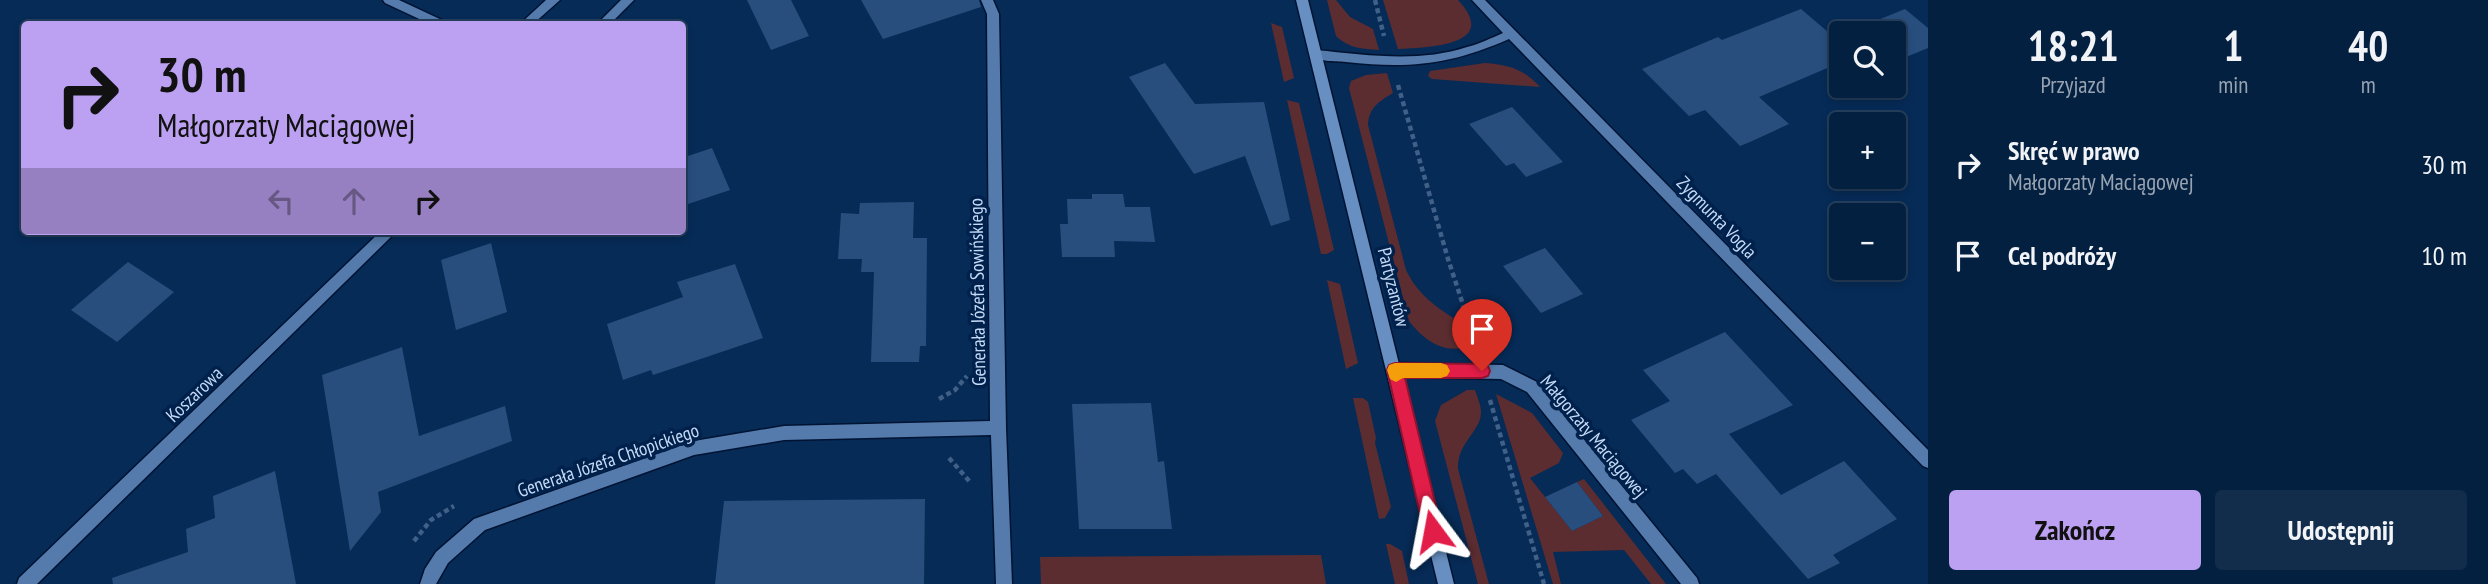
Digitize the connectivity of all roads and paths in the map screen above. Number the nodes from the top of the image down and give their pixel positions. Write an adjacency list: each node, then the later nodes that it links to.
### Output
1 (389, 0): 8 (street)
2 (554, 0): 9 (street)
3 (628, 0): 10 (street)
4 (987, 0): 21 (street, Generała Józefa Sowińskiego)
5 (1302, 0): 13 (main road, Partyzantów)
6 (1375, 0): 11 (path)
7 (1478, 0): 12 (street, Zygmunta Vogla)
8 (434, 21)
9 (530, 21)
10 (606, 21)
11 (1382, 27)
12 (1511, 34): 13 (street); 23 (street, Zygmunta Vogla)
13 (1315, 54): 17 (main road, Partyzantów)
14 (1401, 96): 16 (path)
15 (386, 235): 27 (street, Koszarowa)
16 (1477, 348)
17 (1395, 370): 30 (main road, Partyzantów); 32 (street, Małgorzaty Maciągowej)
18 (971, 371): 20 (path)
19 (1486, 388): 31 (path)
20 (927, 404)
21 (998, 428): 28 (street, Generała Józefa Chłopickiego); 29 (street, Generała Józefa Sowińskiego)
22 (940, 454): 24 (path)
23 (1928, 461)
24 (975, 489)
25 (456, 505): 26 (path)
26 (410, 549)
27 (25, 584)
28 (428, 584)
29 (1004, 584)
30 (1446, 584)
31 (1544, 584)
32 (1691, 584)

